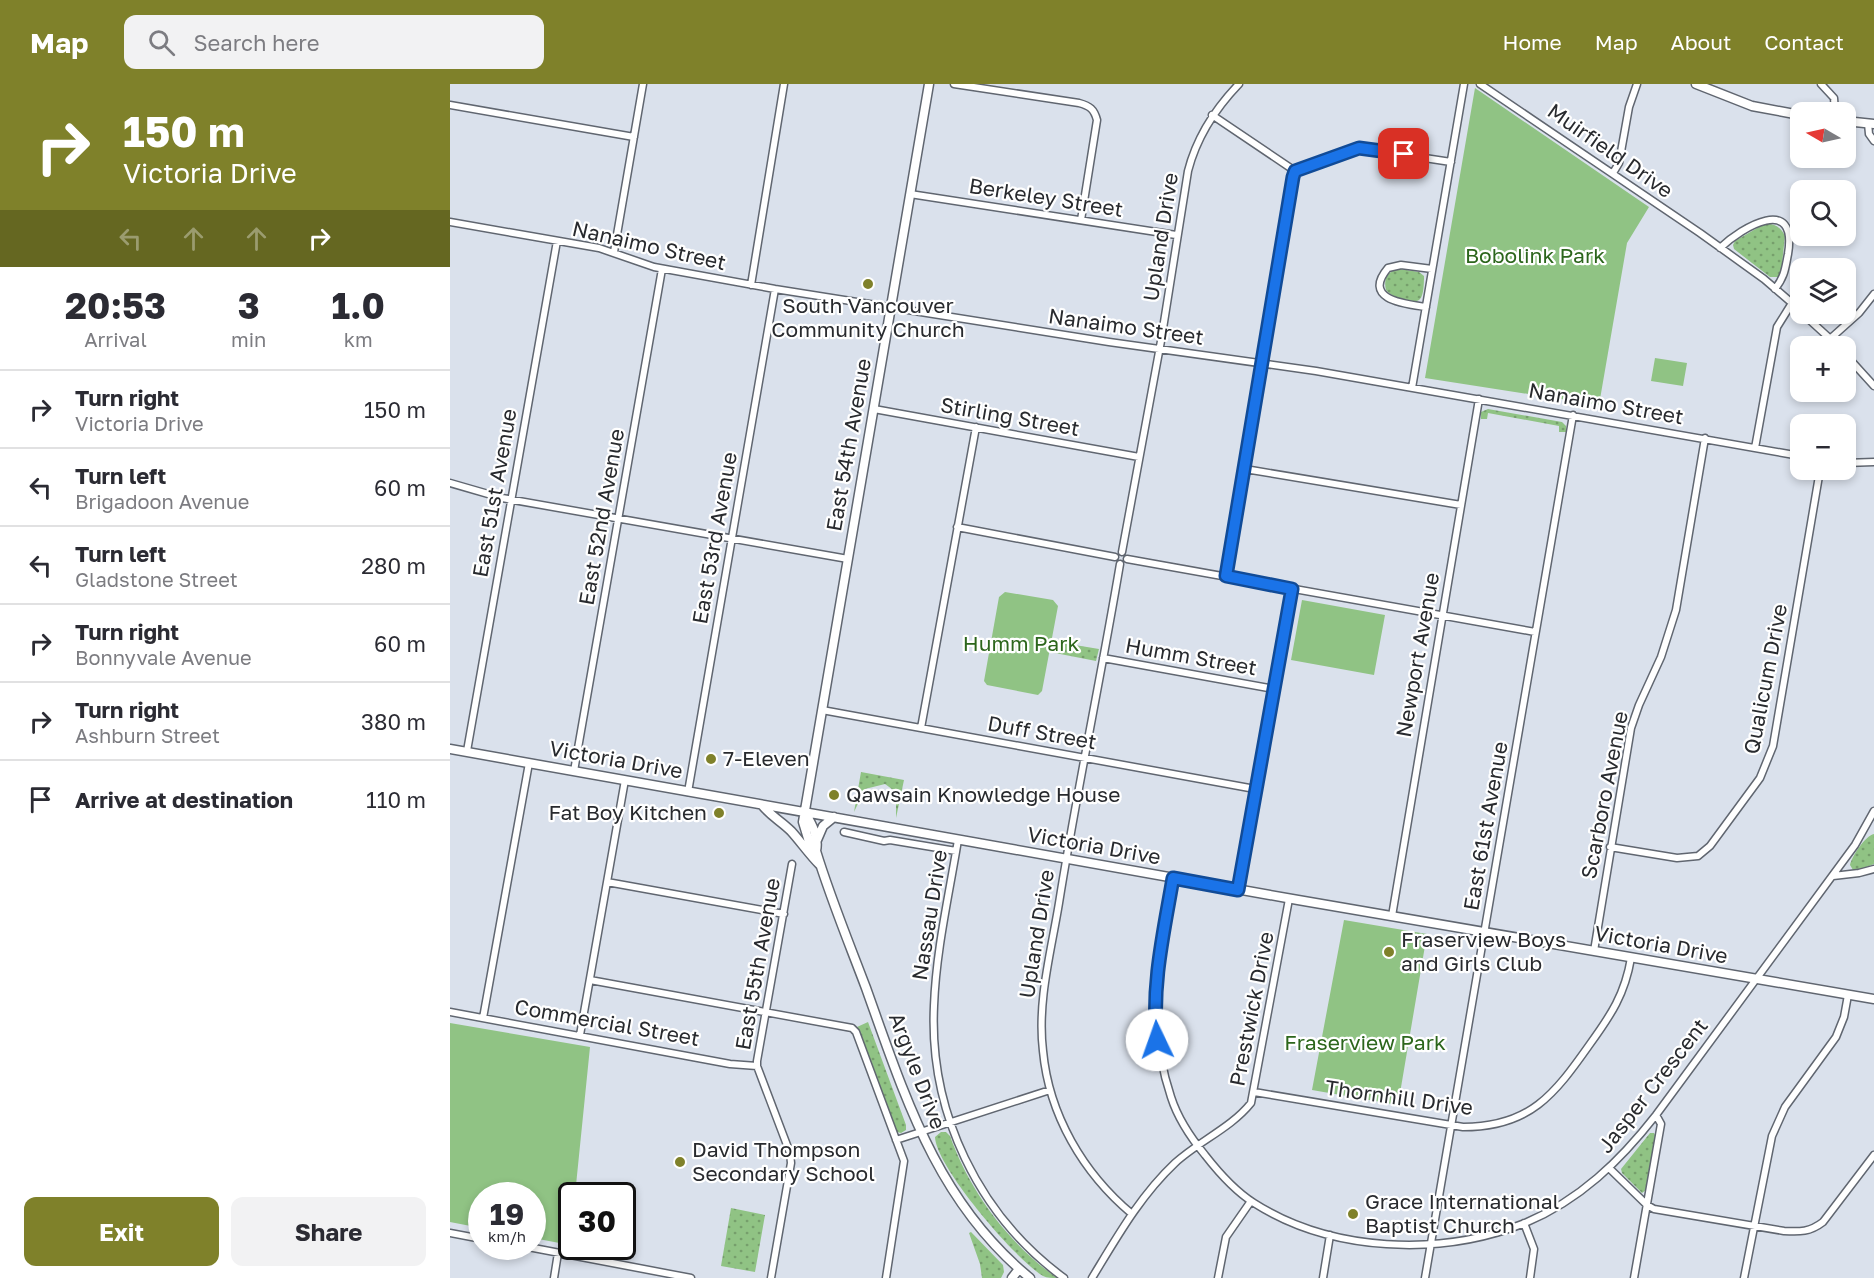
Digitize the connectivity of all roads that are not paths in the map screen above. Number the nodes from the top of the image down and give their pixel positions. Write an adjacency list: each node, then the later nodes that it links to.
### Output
1 (643, 84): 17 (street)
2 (784, 84): 31 (street)
3 (929, 84): 22 (street, East 54th Avenue)
4 (954, 84): 23 (street)
5 (1239, 84): 14 (street, Upland Drive)
6 (1464, 84): 19 (street)
7 (1480, 84): 21 (street, Muirfield Drive)
8 (1637, 84): 21 (street)
9 (1696, 84): 13 (street)
10 (1821, 84): 11 (street)
11 (1834, 102)
12 (450, 105): 17 (street)
13 (1790, 113)
14 (1212, 115): 20 (street); 25 (street, Upland Drive)
15 (1856, 122): 16 (street)
16 (1871, 124): 18 (street)
17 (634, 137): 28 (street)
18 (1874, 141)
19 (1451, 162): 20 (street); 30 (street)
20 (1295, 171): 43 (street)
21 (1613, 173): 27 (street, Muirfield Drive)
22 (910, 194): 23 (street, Berkeley Street); 38 (street, East 54th Avenue)
23 (1081, 220): 25 (street, Berkeley Street)
24 (450, 223): 26 (street, Nanaimo Street)
25 (1176, 235): 42 (street, Upland Drive)
26 (557, 241): 28 (street, Nanaimo Street); 60 (street, East 51st Avenue)
27 (1720, 248): 32 (street, Muirfield Drive); 32 (street)
28 (614, 252): 29 (street, Nanaimo Street)
29 (662, 269): 31 (street, Nanaimo Street); 62 (street, East 52nd Avenue)
30 (1432, 270): 37 (street); 37 (street)
31 (751, 285): 33 (street, Nanaimo Street)
32 (1775, 289): 35 (street, Muirfield Drive)
33 (775, 290): 38 (street, Nanaimo Street); 64 (street, East 53rd Avenue)
34 (1874, 294): 41 (street)
35 (1790, 301)
36 (1790, 306): 52 (street)
37 (1426, 307): 46 (street)
38 (891, 308): 42 (street, Nanaimo Street); 48 (street, East 54th Avenue)
39 (1815, 324): 40 (street)
40 (1829, 336)
41 (1833, 336)
42 (1159, 350): 43 (street, Nanaimo Street); 54 (street, Upland Drive)
43 (1262, 364): 46 (street, Nanaimo Street); 57 (street)
44 (1856, 366): 45 (street)
45 (1874, 386)
46 (1412, 388): 47 (street, Nanaimo Street)
47 (1479, 399): 49 (street, Nanaimo Street); 61 (street, Newport Avenue)
48 (874, 409): 50 (street, Stirling Street); 67 (street, East 54th Avenue)
49 (1573, 415): 51 (street, Nanaimo Street); 73 (street, East 61st Avenue)
50 (976, 427): 54 (street, Stirling Street); 63 (street)
51 (1705, 438): 52 (street, Nanaimo Street); 95 (street, Scarboro Avenue)
52 (1755, 448): 53 (street, Nanaimo Street)
53 (1790, 454)
54 (1139, 457): 65 (street, Upland Drive)
55 (1874, 462): 56 (street)
56 (1856, 463)
57 (1245, 469): 61 (street); 70 (street)
58 (1818, 480): 95 (street, Qualicum Drive)
59 (450, 483): 60 (street)
60 (511, 500): 62 (street); 79 (street, East 51st Avenue)
61 (1461, 505): 72 (street, Newport Avenue)
62 (618, 519): 64 (street); 82 (street, East 52nd Avenue)
63 (957, 527): 66 (street); 77 (street)
64 (732, 538): 67 (street); 85 (street, East 53rd Avenue)
65 (1122, 552): 66 (street); 68 (street)
66 (1115, 557): 69 (street)
67 (848, 559): 76 (street, East 54th Avenue)
68 (1127, 559): 69 (street); 70 (street)
69 (1120, 564): 74 (street, Upland Drive)
70 (1226, 576): 71 (street)
71 (1292, 589): 72 (street); 75 (street)
72 (1442, 615): 73 (street); 108 (street, Newport Avenue)
73 (1535, 632): 109 (street, East 61st Avenue)
74 (1103, 658): 75 (street, Humm Street); 80 (street, Upland Drive)
75 (1274, 689): 84 (street)
76 (822, 710): 77 (street, Duff Street); 87 (street, East 54th Avenue)
77 (921, 728): 80 (street, Duff Street)
78 (450, 748): 79 (street, Victoria Drive)
79 (467, 752): 81 (street, Victoria Drive)
80 (1085, 758): 84 (street, Duff Street); 98 (street, Upland Drive)
81 (529, 763): 82 (street, Victoria Drive); 118 (street)
82 (574, 771): 83 (street, Victoria Drive)
83 (625, 780): 85 (street, Victoria Drive); 104 (street)
84 (1255, 789): 105 (street)
85 (688, 792): 86 (street, Victoria Drive)
86 (762, 805): 87 (street, Victoria Drive); 100 (street)
87 (805, 813): 89 (street, Victoria Drive); 92 (street, Argyle Drive); 96 (street, Argyle Drive)
88 (1873, 815): 102 (street, Jasper Crescent)
89 (834, 818): 90 (street, Victoria Drive); 92 (street)
90 (891, 828): 93 (street); 94 (street, Victoria Drive)
91 (844, 832): 93 (street)
92 (817, 840): 96 (street, Argyle Drive)
93 (890, 840): 97 (street)
94 (958, 840): 97 (street, Nassau Drive); 98 (street, Victoria Drive)
95 (1610, 847): 110 (street, Scarboro Avenue)
96 (816, 851): 100 (street, Argyle Drive)
97 (956, 851): 124 (street, Nassau Drive)
98 (1066, 859): 103 (street, Victoria Drive); 121 (street, Upland Drive)
99 (792, 864): 107 (street, East 55th Avenue)
100 (820, 865): 126 (street, Argyle Drive)
101 (1874, 868): 102 (street)
102 (1833, 876): 112 (street, Jasper Crescent)
103 (1173, 878): 105 (street, Victoria Drive); 128 (street, Jasper Crescent)
104 (607, 882): 107 (street); 113 (street)
105 (1238, 890): 106 (street, Victoria Drive)
106 (1289, 899): 108 (street, Victoria Drive); 122 (street, Prestwick Drive)
107 (784, 914): 117 (street, East 55th Avenue)
108 (1392, 916): 109 (street, Victoria Drive)
109 (1485, 933): 110 (street, Victoria Drive); 125 (street, East 61st Avenue)
110 (1594, 951): 111 (street, Victoria Drive)
111 (1631, 958): 112 (street, Victoria Drive); 125 (street, Thornhill Drive)
112 (1756, 979): 114 (street, Victoria Drive); 123 (street, Jasper Crescent)
113 (590, 980): 117 (street); 119 (street)
114 (1848, 995): 115 (street, Victoria Drive); 135 (street)
115 (1874, 999)
116 (450, 1012): 118 (street, Commercial Street)
117 (767, 1012): 120 (street, East 55th Avenue); 127 (street)
118 (483, 1018): 119 (street, Commercial Street)
119 (580, 1035): 120 (street, Commercial Street)
120 (757, 1066): 146 (street, East 55th Avenue)
121 (1050, 1090): 124 (street); 133 (street, Upland Drive)
122 (1254, 1092): 125 (street, Thornhill Drive); 128 (street, Prestwick Drive)
123 (1656, 1115): 130 (street, Jasper Crescent); 132 (street)
124 (950, 1122): 126 (street); 150 (street, Nassau Drive)
125 (1452, 1125): 139 (street, East 61st Avenue)
126 (920, 1132): 127 (street); 143 (street, Argyle Drive)
127 (896, 1140): 147 (street)
128 (1197, 1146): 131 (street, Jasper Crescent); 133 (street, Prestwick Drive)
129 (1874, 1155): 135 (street)
130 (1609, 1168): 132 (street); 134 (street, Jasper Crescent)
131 (1251, 1201): 137 (street, Jasper Crescent); 152 (street)
132 (1647, 1205): 135 (street); 156 (street)
133 (1132, 1214): 151 (street, Prestwick Drive)
134 (1524, 1223): 139 (street, Jasper Crescent); 155 (street)
135 (1754, 1226): 157 (street)
136 (450, 1233): 138 (street)
137 (1330, 1235): 139 (street, Jasper Crescent); 153 (street)
138 (468, 1236)
139 (1431, 1245): 154 (street, East 61st Avenue)
140 (546, 1251): 141 (street)
141 (558, 1253): 144 (street)
142 (595, 1260): 145 (street)
143 (1019, 1269): 148 (street); 149 (street, Argyle Drive)
144 (554, 1278)
145 (691, 1278)
146 (771, 1278)
147 (886, 1278)
148 (1012, 1278)
149 (1030, 1278)
150 (1064, 1278)
151 (1092, 1278)
152 (1218, 1278)
153 (1323, 1278)
154 (1425, 1278)
155 (1530, 1278)
156 (1634, 1278)
157 (1744, 1278)

